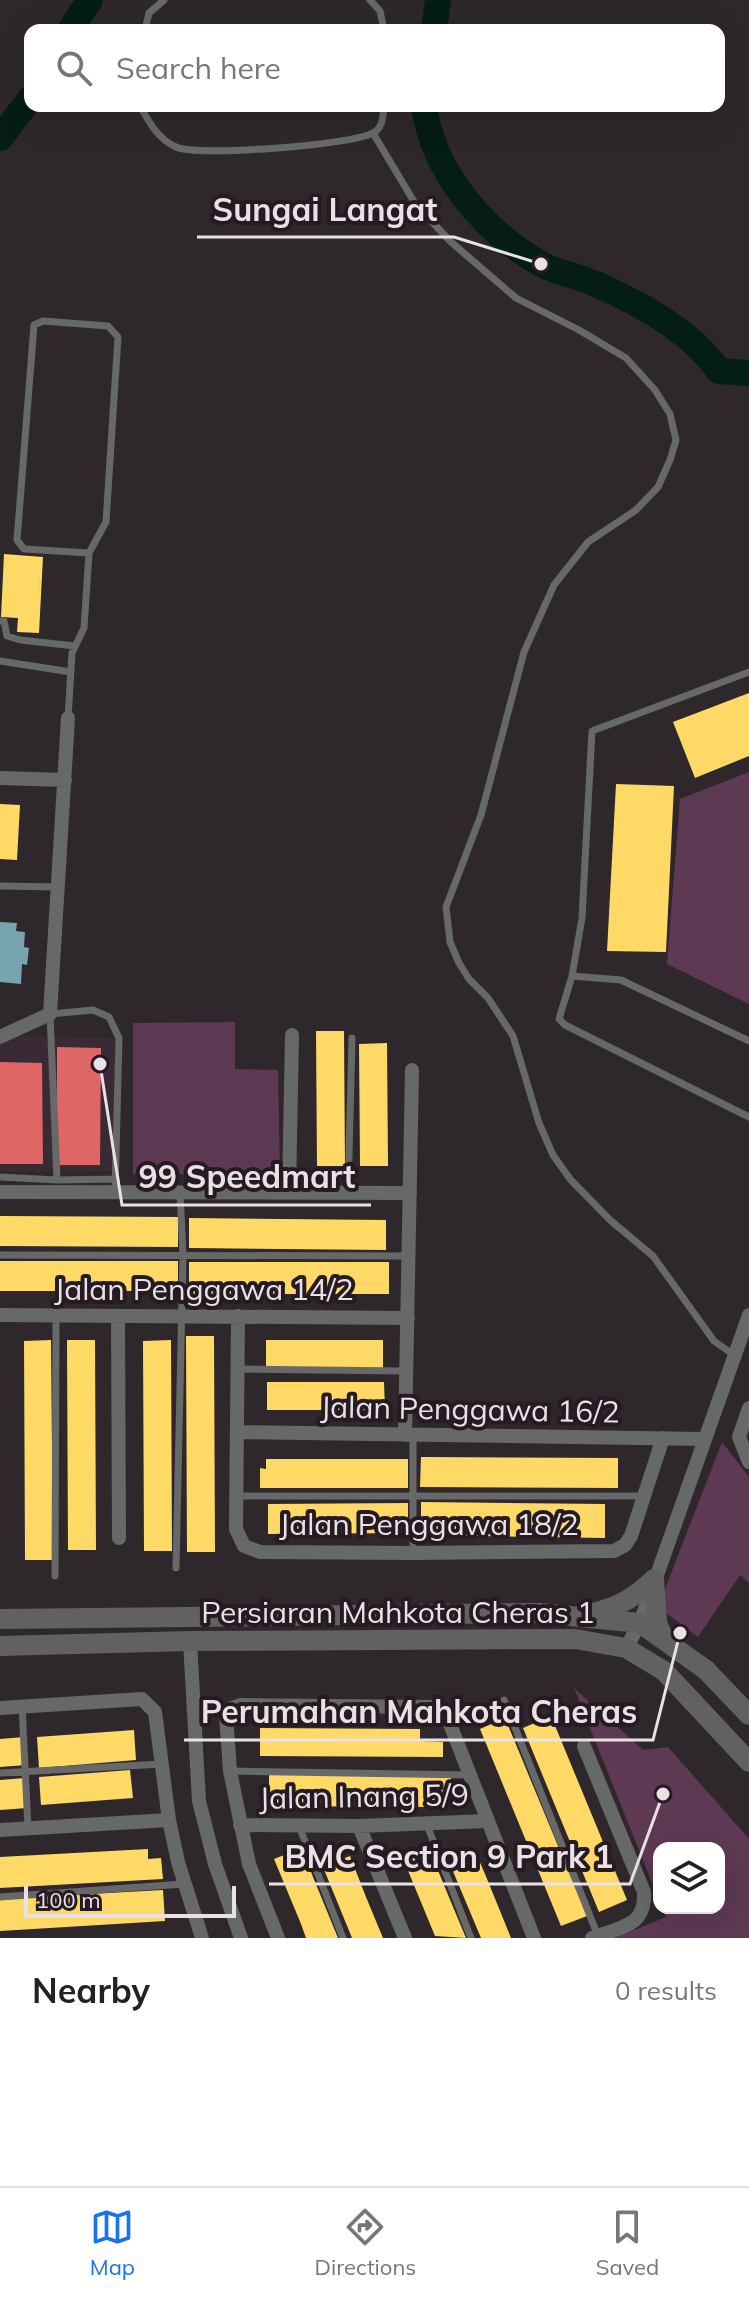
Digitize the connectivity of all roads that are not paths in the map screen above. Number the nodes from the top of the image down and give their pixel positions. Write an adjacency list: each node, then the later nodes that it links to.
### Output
1 (164, 0): 3 (lane)
2 (370, 0): 4 (lane)
3 (146, 24)
4 (383, 24)
5 (143, 112): 7 (lane)
6 (383, 112): 7 (lane)
7 (373, 133): 45 (lane)
8 (89, 553): 8 (lane); 10 (lane)
9 (0, 621): 10 (lane)
10 (75, 646): 12 (lane)
11 (0, 661): 12 (lane)
12 (71, 672): 14 (lane)
13 (749, 672): 19 (lane)
14 (68, 718): 16 (street)
15 (0, 778): 16 (street)
16 (65, 780): 18 (street)
17 (0, 886): 18 (lane)
18 (58, 887): 20 (street)
19 (572, 976): 24 (lane); 26 (lane)
20 (50, 1014): 22 (street); 28 (lane); 29 (lane)
21 (292, 1035): 32 (street)
22 (0, 1037)
23 (352, 1038): 33 (lane)
24 (749, 1041)
25 (412, 1070): 34 (street)
26 (749, 1117)
27 (0, 1177): 28 (lane)
28 (57, 1180): 29 (lane)
29 (116, 1185): 30 (street); 31 (street)
30 (0, 1192)
31 (180, 1192): 32 (street); 36 (lane)
32 (289, 1192): 33 (street)
33 (348, 1193): 34 (street)
34 (410, 1193): 37 (street)
35 (0, 1255): 36 (lane)
36 (183, 1255): 37 (lane); 42 (lane)
37 (409, 1256): 44 (street)
38 (0, 1315): 39 (street, Jalan Penggawa 14/2)
39 (56, 1315): 41 (street, Jalan Penggawa 14/2); 60 (lane)
40 (749, 1315): 45 (street)
41 (118, 1316): 42 (street, Jalan Penggawa 14/2); 57 (street)
42 (182, 1316): 43 (street, Jalan Penggawa 14/2); 59 (lane)
43 (238, 1316): 44 (street, Jalan Penggawa 14/2); 46 (street)
44 (408, 1318): 47 (street)
45 (734, 1355): 52 (street)
46 (237, 1369): 47 (lane); 49 (street)
47 (407, 1371): 50 (street)
48 (749, 1408): 53 (street)
49 (237, 1432): 50 (street, Jalan Penggawa 16/2); 55 (street)
50 (409, 1435): 51 (street, Jalan Penggawa 16/2); 54 (lane)
51 (663, 1438): 52 (street, Jalan Penggawa 16/2); 56 (street)
52 (703, 1439): 61 (street)
53 (749, 1462)
54 (415, 1495): 55 (lane); 56 (lane); 58 (lane)
55 (237, 1496): 58 (street, Jalan Penggawa 18/2)
56 (645, 1496): 58 (street, Jalan Penggawa 18/2)
57 (119, 1538)
58 (413, 1553)
59 (176, 1568)
60 (55, 1576)
61 (654, 1579): 62 (main road); 64 (street); 66 (main road)
62 (580, 1616): 63 (main road, Persiaran Mahkota Cheras 1); 64 (main road, Persiaran Mahkota Cheras 1)
63 (0, 1619)
64 (640, 1623): 66 (main road, Persiaran Mahkota Cheras 1); 68 (street)
65 (190, 1641): 67 (main road, Persiaran Mahkota Cheras 1); 68 (main road, Persiaran Mahkota Cheras 1); 90 (street)
66 (665, 1642): 72 (main road, Persiaran Mahkota Cheras 1)
67 (0, 1646)
68 (626, 1648): 74 (main road, Persiaran Mahkota Cheras 1)
69 (504, 1700): 91 (lane)
70 (22, 1706): 71 (street); 75 (street); 76 (lane)
71 (0, 1708)
72 (749, 1715)
73 (584, 1746): 91 (street)
74 (749, 1762)
75 (162, 1764): 76 (lane); 80 (street)
76 (25, 1771): 78 (lane); 86 (lane)
77 (230, 1771): 79 (lane); 79 (street); 82 (street)
78 (0, 1773)
79 (470, 1775): 81 (street)
80 (169, 1820): 86 (street); 88 (street)
81 (488, 1821): 83 (street, Jalan Inang 5/9); 97 (street)
82 (240, 1825): 84 (street, Jalan Inang 5/9); 93 (street)
83 (427, 1825): 85 (street, Jalan Inang 5/9); 96 (lane)
84 (299, 1826): 85 (street, Jalan Inang 5/9); 94 (lane)
85 (359, 1826): 95 (street)
86 (28, 1829): 87 (street)
87 (0, 1830)
88 (184, 1884): 89 (lane); 92 (street)
89 (0, 1897)
90 (237, 1937)
91 (595, 1937)
92 (202, 1938)
93 (278, 1938)
94 (343, 1938)
95 (405, 1938)
96 (471, 1938)
97 (534, 1938)

